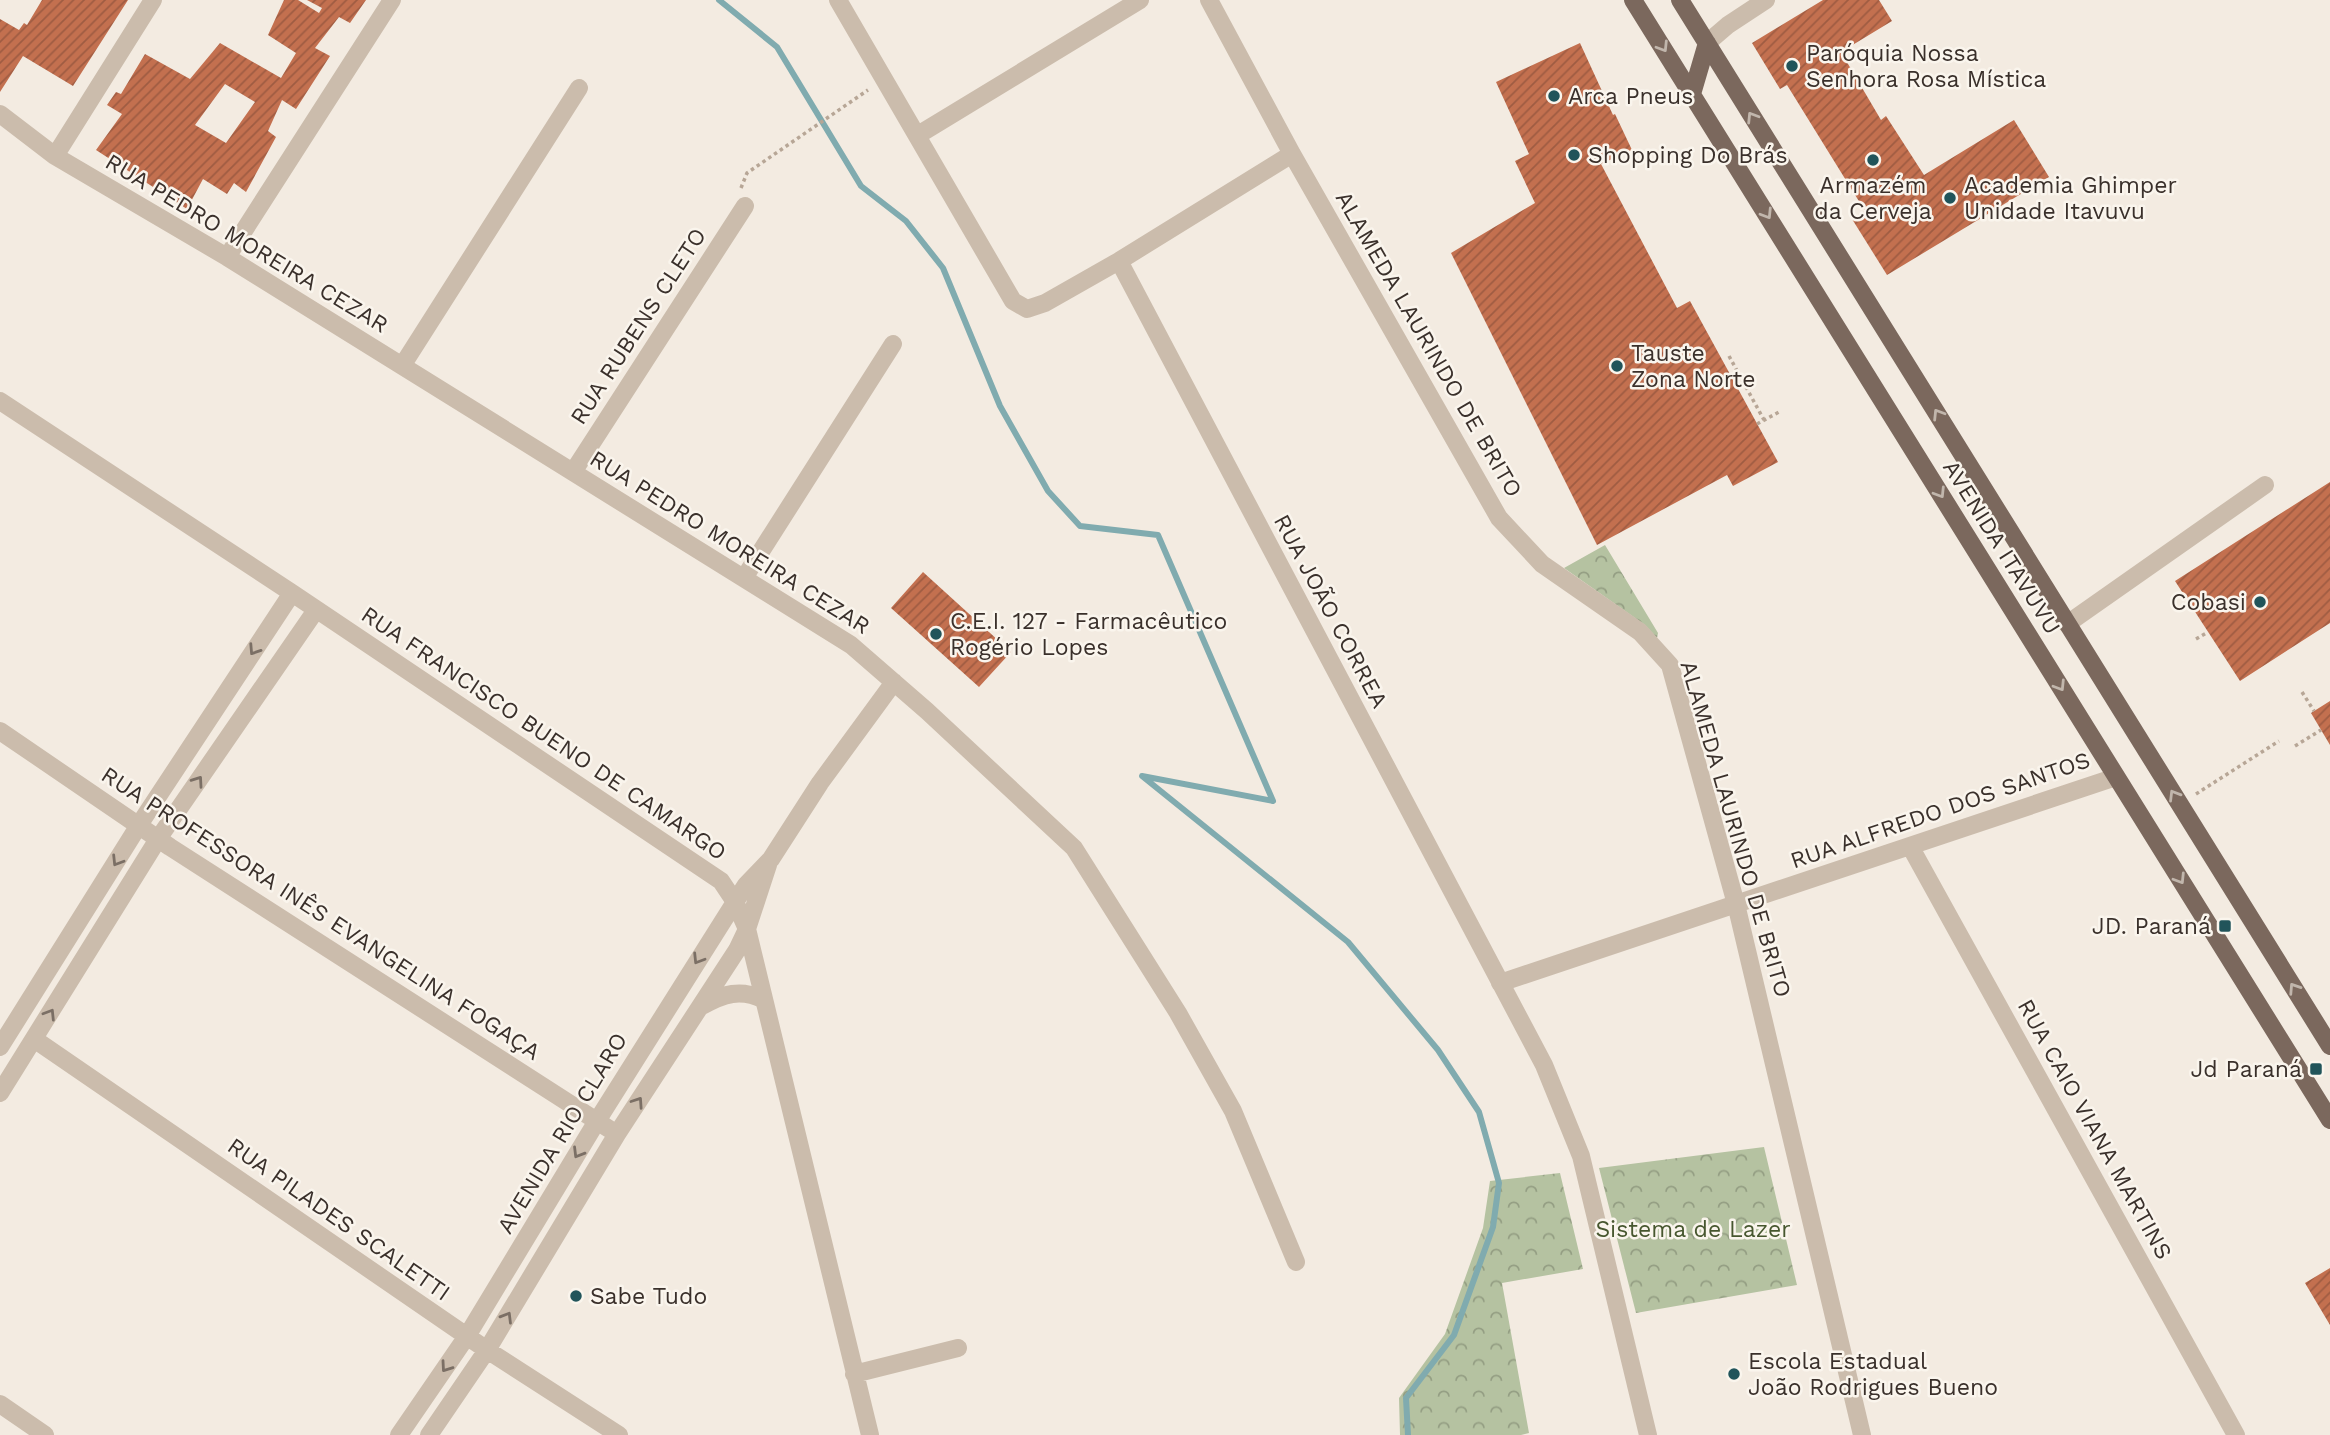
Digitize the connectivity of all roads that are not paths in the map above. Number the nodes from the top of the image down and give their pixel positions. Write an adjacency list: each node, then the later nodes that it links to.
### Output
1 (153, 0): 15 (street)
2 (392, 0): 17 (street)
3 (838, 0): 13 (street)
4 (1140, 0): 13 (street)
5 (1209, 0): 14 (street, ALAMEDA LAURINDO DE BRITO)
6 (1633, 0): 11 (main road, AVENIDA ITAVUVU, one-way to 11)
7 (1680, 0): 9 (main road, AVENIDA ITAVUVU)
8 (1766, 0): 9 (street)
9 (1707, 43): 11 (main road); 27 (main road, AVENIDA ITAVUVU, one-way to 9)
10 (579, 88): 20 (street)
11 (1692, 94): 30 (main road, AVENIDA ITAVUVU, one-way to 30)
12 (0, 114): 15 (street, RUA PEDRO MOREIRA CEZAR)
13 (918, 135): 18 (street)
14 (1292, 154): 18 (street); 36 (street, ALAMEDA LAURINDO DE BRITO)
15 (55, 156): 17 (street, RUA PEDRO MOREIRA CEZAR)
16 (744, 206): 22 (street, RUA RUBENS CLETO)
17 (227, 257): 20 (street, RUA PEDRO MOREIRA CEZAR)
18 (1119, 261): 38 (street, RUA JOÃO CORREA)
19 (893, 344): 24 (street)
20 (402, 366): 22 (street, RUA PEDRO MOREIRA CEZAR)
21 (0, 401): 25 (street, RUA FRANCISCO BUENO DE CAMARGO)
22 (573, 472): 24 (street, RUA PEDRO MOREIRA CEZAR)
23 (2265, 485): 27 (street)
24 (744, 579): 28 (street, RUA PEDRO MOREIRA CEZAR)
25 (292, 593): 26 (street, RUA FRANCISCO BUENO DE CAMARGO); 31 (street, one-way to 31)
26 (316, 610): 32 (street, one-way to 26); 35 (street, RUA FRANCISCO BUENO DE CAMARGO)
27 (2067, 624): 42 (main road, AVENIDA ITAVUVU, one-way to 27)
28 (894, 682): 34 (street, AVENIDA RIO CLARO); 48 (street, RUA PEDRO MOREIRA CEZAR)
29 (0, 731): 31 (street, RUA PROFESSORA INÊS EVANGELINA FOGAÇA)
30 (2116, 777): 33 (street, RUA ALFREDO DOS SANTOS); 45 (main road, AVENIDA ITAVUVU, one-way to 45)
31 (139, 825): 32 (street, RUA PROFESSORA INÊS EVANGELINA FOGAÇA); 43 (street, one-way to 43)
32 (158, 839): 41 (street, one-way to 32); 46 (street, RUA PROFESSORA INÊS EVANGELINA FOGAÇA)
33 (1910, 846): 36 (street, RUA ALFREDO DOS SANTOS); 61 (street, RUA CAIO VIANA MARTINS)
34 (771, 859): 35 (street, AVENIDA RIO CLARO); 37 (street, AVENIDA RIO CLARO)
35 (734, 902): 37 (street, RUA FRANCISCO BUENO DE CAMARGO); 46 (street, AVENIDA RIO CLARO, one-way to 46)
36 (1736, 904): 38 (street, RUA ALFREDO DOS SANTOS); 60 (street, ALAMEDA LAURINDO DE BRITO)
37 (747, 929): 39 (street, RUA FRANCISCO BUENO DE CAMARGO); 40 (street, AVENIDA RIO CLARO)
38 (1500, 983): 59 (street, RUA JOÃO CORREA)
39 (764, 1000): 40 (street); 52 (street, RUA FRANCISCO BUENO DE CAMARGO)
40 (702, 1006): 47 (street, AVENIDA RIO CLARO, one-way to 40)
41 (34, 1039): 44 (street); 49 (street, RUA PILADES SCALETTI)
42 (2330, 1046)
43 (0, 1047)
44 (0, 1093)
45 (2330, 1120)
46 (597, 1121): 47 (street, RUA PROFESSORA INÊS EVANGELINA FOGAÇA); 49 (street, AVENIDA RIO CLARO, one-way to 49)
47 (617, 1134): 51 (street, AVENIDA RIO CLARO, one-way to 47)
48 (1296, 1262)
49 (467, 1336): 51 (street, RUA PILADES SCALETTI); 55 (street, AVENIDA RIO CLARO, one-way to 55)
50 (958, 1348): 52 (street)
51 (487, 1350): 56 (street, AVENIDA RIO CLARO); 57 (street, RUA PILADES SCALETTI)
52 (855, 1374): 58 (street, RUA FRANCISCO BUENO DE CAMARGO)
53 (0, 1404): 54 (street)
54 (46, 1435)
55 (399, 1435)
56 (429, 1435)
57 (620, 1435)
58 (870, 1435)
59 (1648, 1435)
60 (1862, 1435)
61 (2236, 1435)

